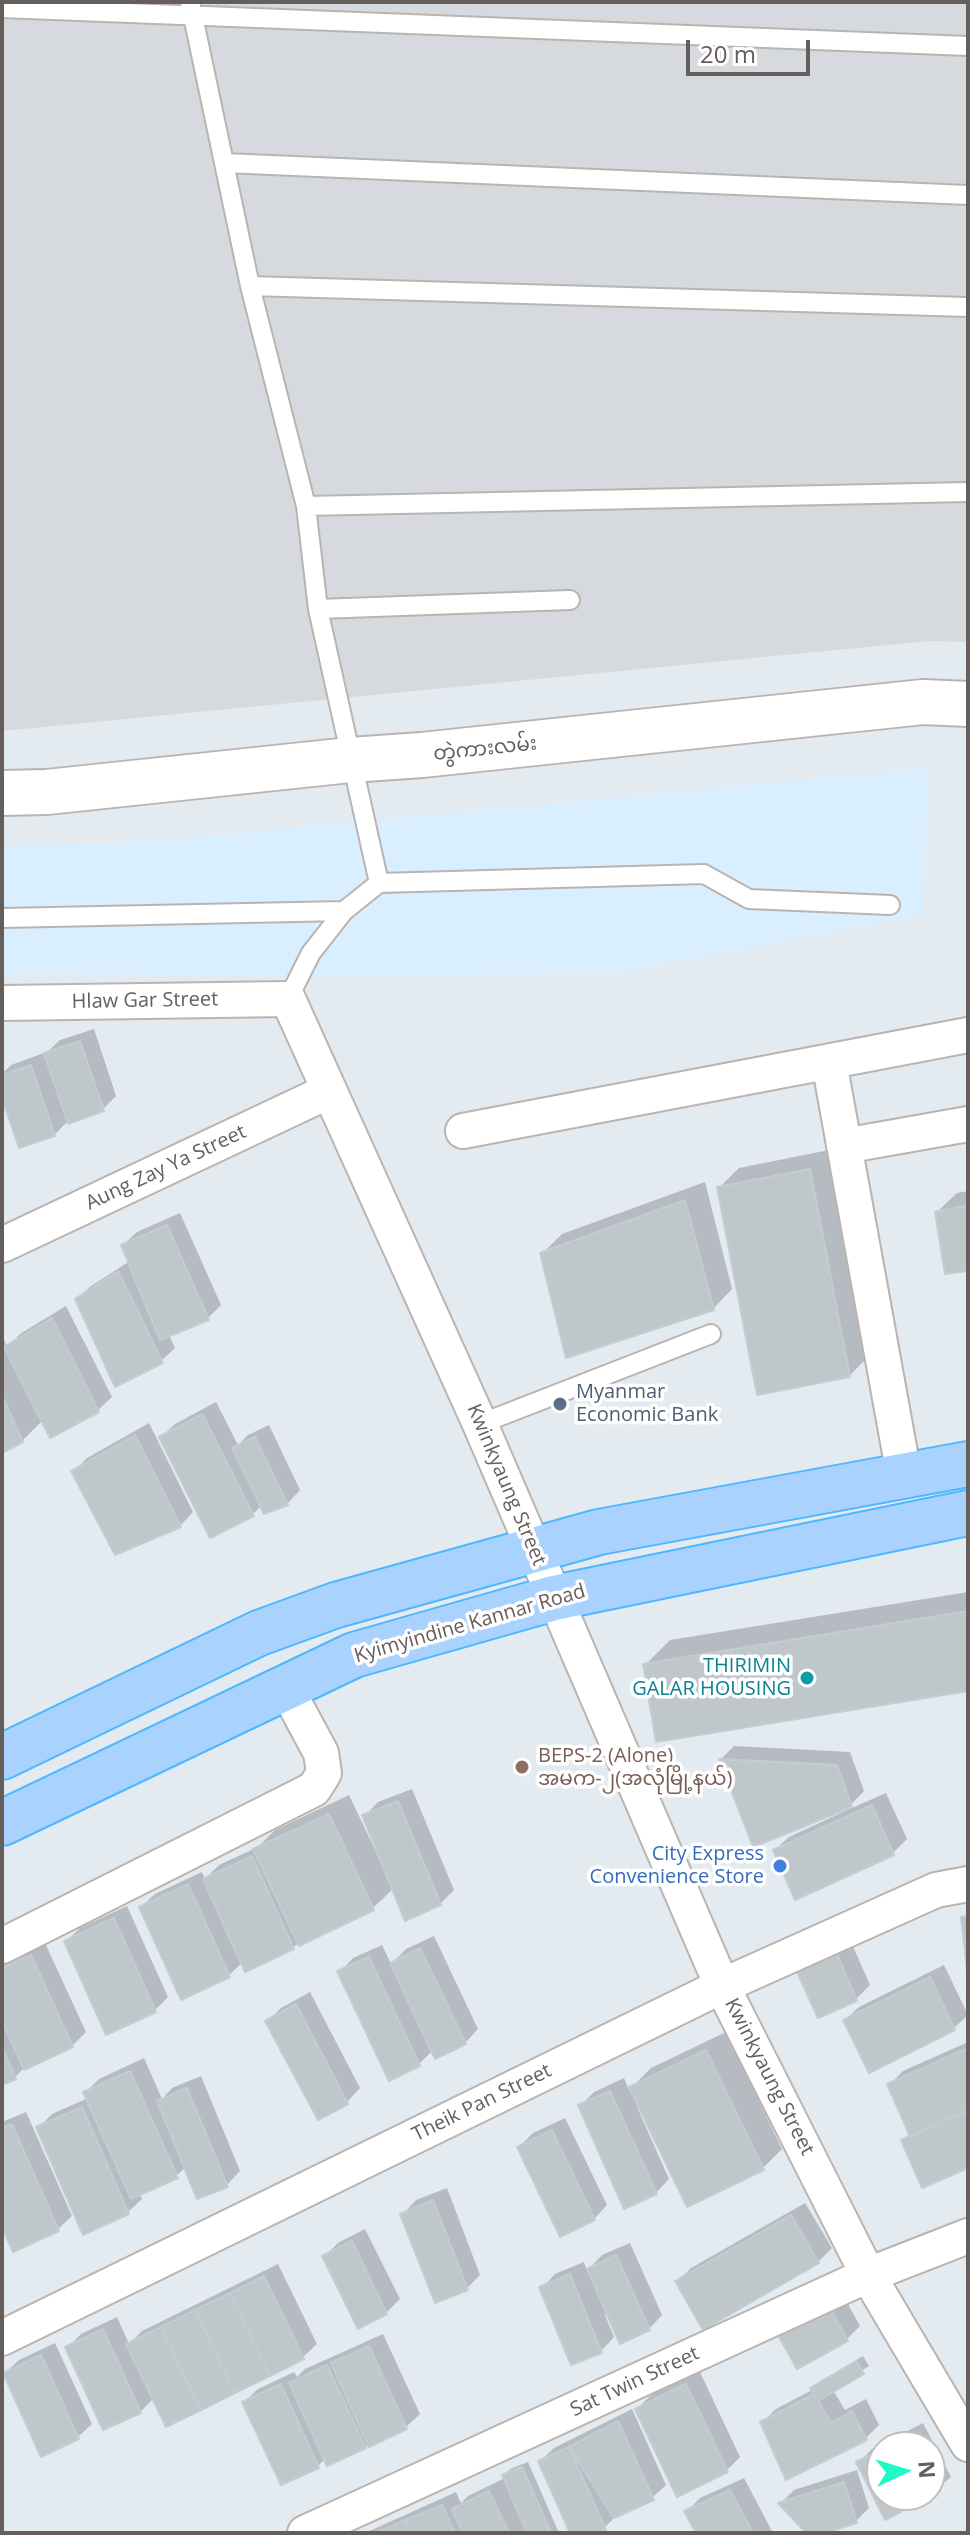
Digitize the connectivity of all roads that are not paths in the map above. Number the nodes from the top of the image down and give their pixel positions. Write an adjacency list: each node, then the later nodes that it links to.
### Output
1 (2, 8): 2 (lane)
2 (192, 8): 3 (lane); 4 (lane)
3 (968, 46)
4 (224, 163): 5 (lane); 6 (lane)
5 (968, 195)
6 (250, 286): 7 (lane); 9 (lane)
7 (968, 307)
8 (968, 492): 9 (lane)
9 (306, 506): 11 (lane)
10 (570, 600): 11 (lane)
11 (318, 609): 13 (lane)
12 (968, 704): 13 (main road, တွဲကားလမ်း)
13 (350, 760): 14 (main road, တွဲကားလမ်း); 15 (lane)
14 (2, 793)
15 (379, 883): 16 (lane); 17 (lane)
16 (890, 905)
17 (344, 911): 18 (lane); 19 (lane)
18 (2, 918)
19 (288, 999): 20 (street, Hlaw Gar Street); 23 (street, Kwinkyaung Street)
20 (2, 1003)
21 (968, 1035): 22 (street)
22 (829, 1062): 25 (street); 26 (street)
23 (329, 1091): 27 (street, Aung Zay Ya Street); 29 (street, Kwinkyaung Street)
24 (968, 1124): 26 (street)
25 (463, 1131)
26 (844, 1146): 31 (street)
27 (2, 1245)
28 (711, 1334): 29 (lane)
29 (480, 1424): 33 (street, Kwinkyaung Street)
30 (968, 1464): 31 (main road)
31 (904, 1475): 33 (main road)
32 (968, 1513): 34 (main road, Kyimyindine Kannar Road)
33 (534, 1550): 34 (street, Kwinkyaung Street); 36 (main road)
34 (554, 1598): 35 (main road, Kyimyindine Kannar Road); 40 (street, Kwinkyaung Street)
35 (285, 1686): 37 (main road, Kyimyindine Kannar Road); 39 (street)
36 (2, 1757)
37 (2, 1823)
38 (968, 1884): 40 (street, Theik Pan Street)
39 (2, 1946)
40 (722, 1986): 42 (street, Kwinkyaung Street); 43 (street, Theik Pan Street)
41 (968, 2236): 42 (street, Sat Twin Street)
42 (868, 2275): 44 (street, Kwinkyaung Street); 45 (street, Sat Twin Street)
43 (2, 2338)
44 (968, 2444)
45 (305, 2533)

